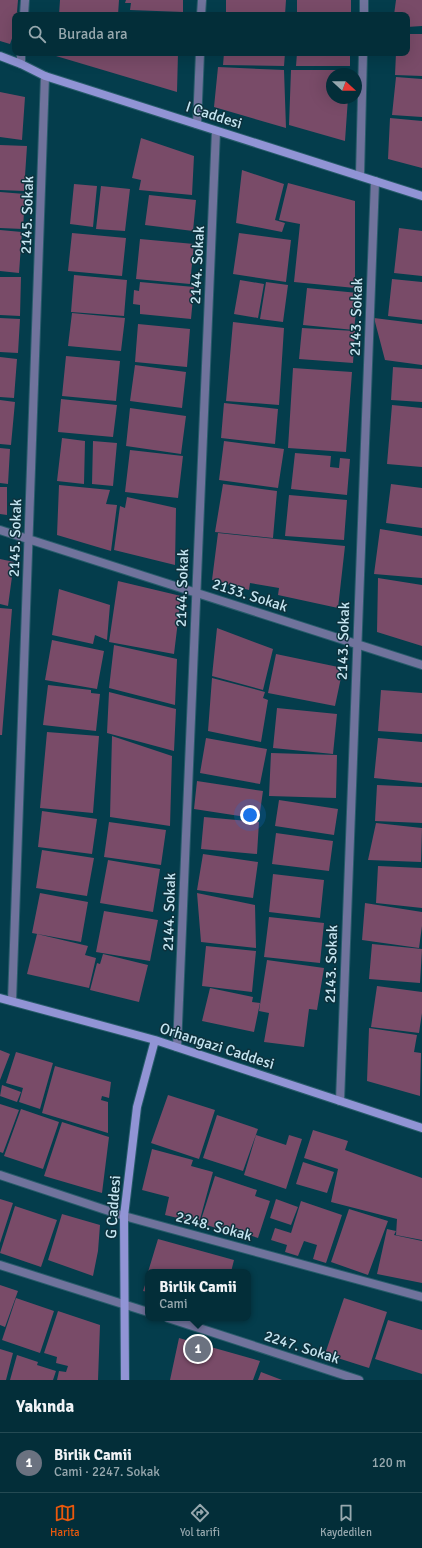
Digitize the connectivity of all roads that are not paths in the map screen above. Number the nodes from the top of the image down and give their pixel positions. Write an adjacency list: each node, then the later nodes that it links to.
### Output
1 (25, 0): 4 (street)
2 (202, 0): 5 (street)
3 (364, 0): 6 (street)
4 (24, 12)
5 (201, 12)
6 (364, 12)
7 (0, 56): 11 (street, I Caddesi)
8 (21, 56): 11 (street)
9 (200, 56): 13 (street)
10 (363, 56): 15 (street)
11 (21, 64): 12 (street, I Caddesi)
12 (46, 76): 13 (street, I Caddesi); 19 (street, 2145. Sokak)
13 (197, 124): 14 (street, I Caddesi)
14 (216, 131): 15 (street, I Caddesi); 20 (street, 2144. Sokak)
15 (360, 175): 16 (street, I Caddesi)
16 (375, 181): 17 (street, I Caddesi); 21 (street, 2143. Sokak)
17 (422, 196)
18 (0, 530): 19 (street, 2133. Sokak)
19 (29, 539): 20 (street, 2133. Sokak); 24 (street, 2145. Sokak)
20 (196, 592): 21 (street, 2133. Sokak); 26 (street, 2144. Sokak)
21 (357, 644): 22 (street, 2133. Sokak); 27 (street, 2143. Sokak)
22 (422, 664)
23 (0, 998): 24 (street, Orhangazi Caddesi)
24 (12, 1002): 25 (street, Orhangazi Caddesi)
25 (155, 1040): 26 (street, Orhangazi Caddesi); 30 (street, G Caddesi)
26 (177, 1047): 27 (street, Orhangazi Caddesi)
27 (340, 1101): 28 (street, Orhangazi Caddesi)
28 (422, 1128)
29 (0, 1175): 30 (street, 2248. Sokak)
30 (124, 1216): 32 (street, 2248. Sokak); 33 (street, G Caddesi)
31 (0, 1265): 33 (street)
32 (422, 1296)
33 (125, 1304): 34 (street); 36 (street, G Caddesi)
34 (145, 1311)
35 (177, 1321): 37 (street, 2247. Sokak)
36 (125, 1380)
37 (360, 1380)

